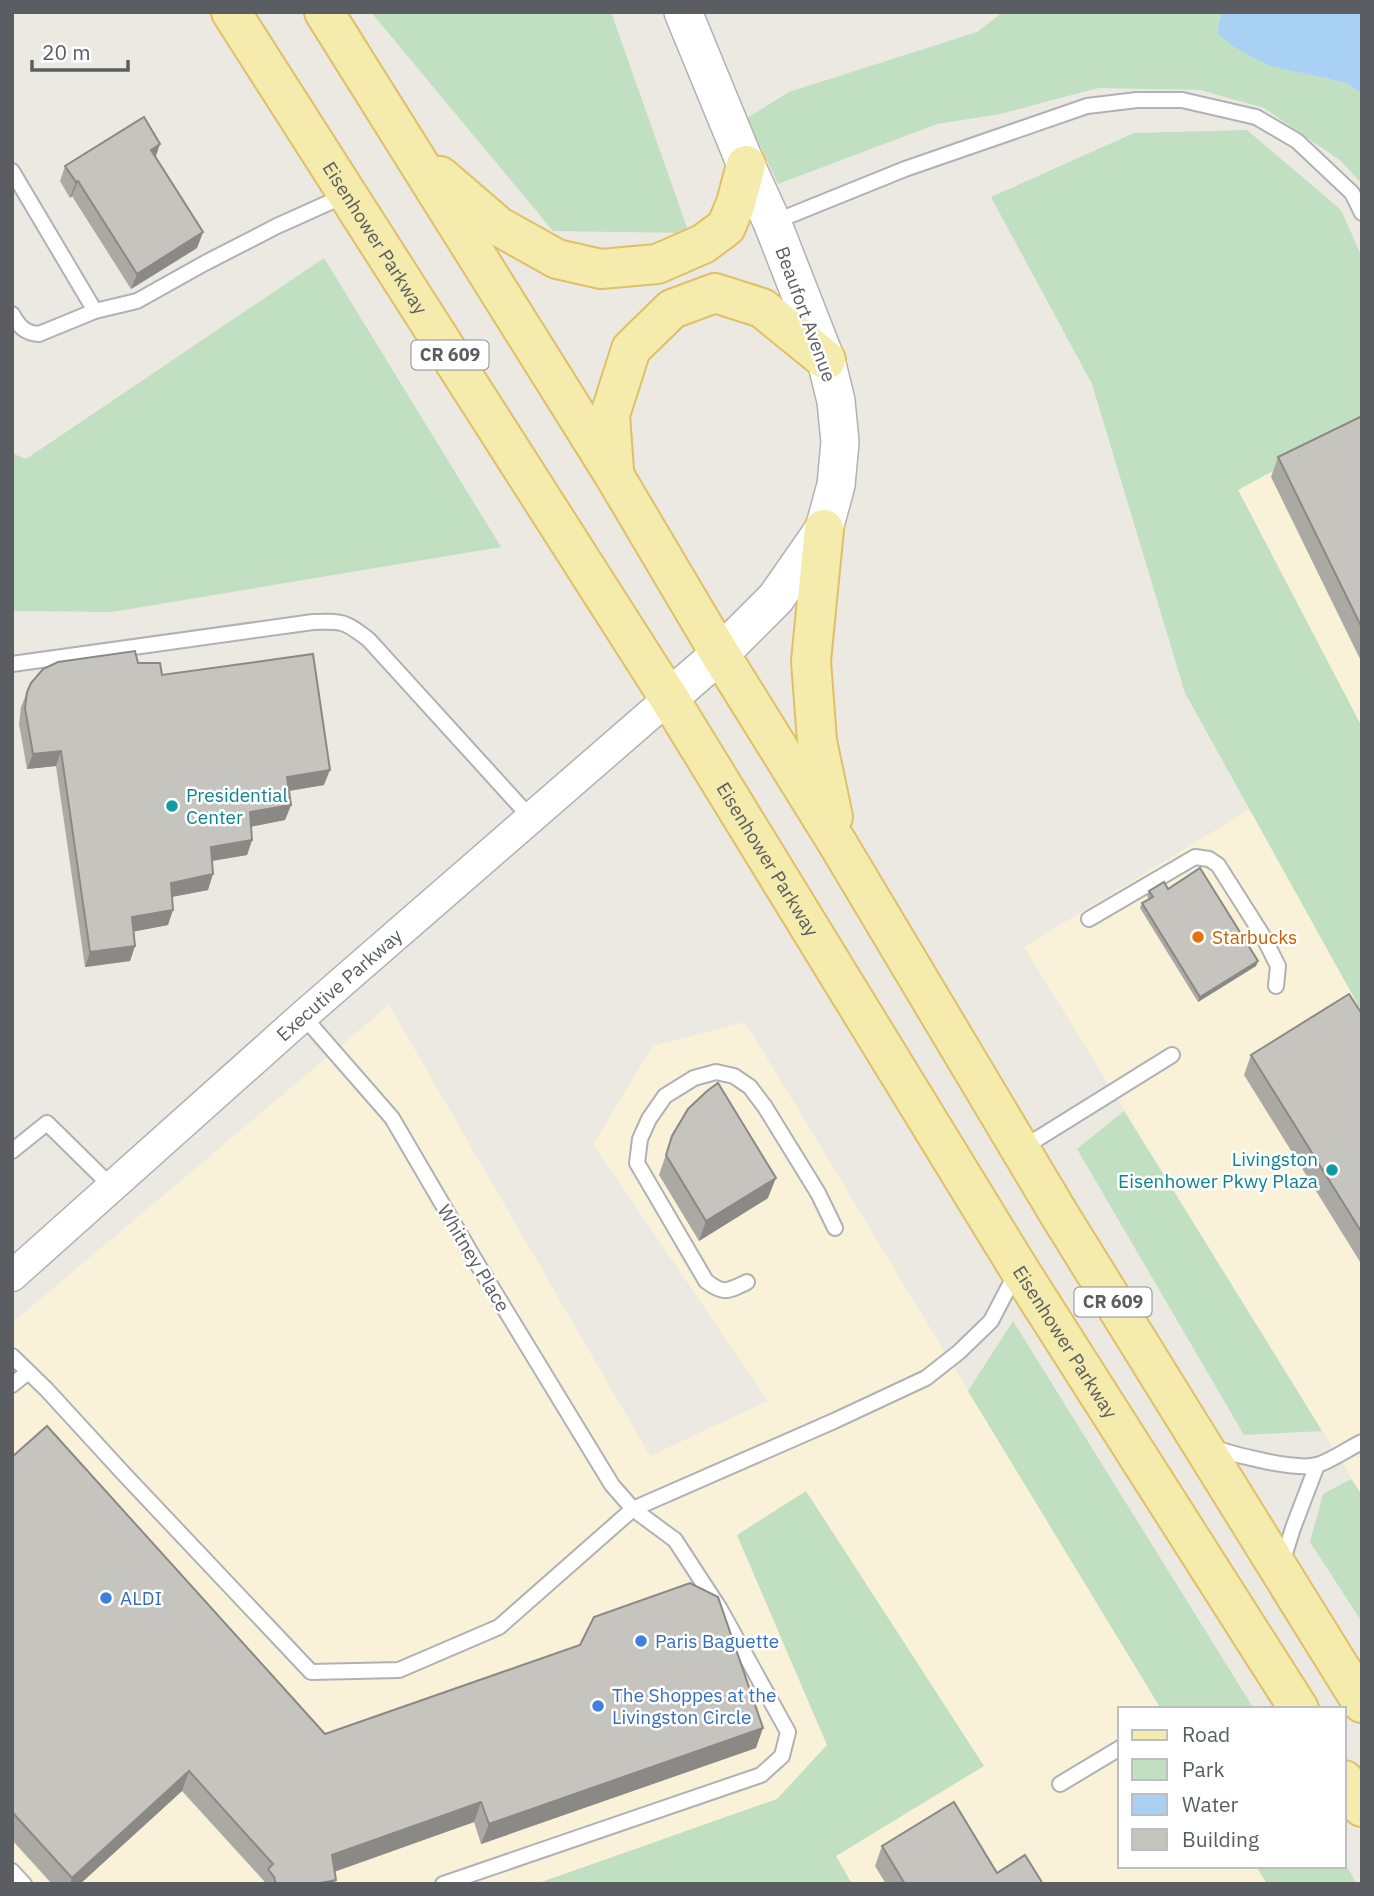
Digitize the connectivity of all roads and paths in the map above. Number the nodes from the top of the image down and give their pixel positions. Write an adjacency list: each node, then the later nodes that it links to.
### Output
1 (231, 12): 7 (main road, Eisenhower Parkway / CR 609)
2 (324, 12): 4 (main road, CR 609)
3 (683, 12): 5 (street, Beaufort Avenue)
4 (411, 152): 5 (main road); 13 (main road, CR 609)
5 (746, 164): 9 (street, Beaufort Avenue)
6 (12, 171): 10 (lane)
7 (347, 195): 10 (lane); 17 (main road, Eisenhower Parkway / CR 609)
8 (1362, 213): 9 (lane)
9 (772, 222): 12 (street, Beaufort Avenue)
10 (95, 311): 11 (lane)
11 (12, 314)
12 (826, 360): 13 (main road); 14 (street, Beaufort Avenue)
13 (614, 475): 15 (main road, CR 609)
14 (824, 529): 15 (street, Beaufort Avenue); 19 (main road)
15 (720, 654): 17 (street, Beaufort Avenue); 19 (main road, CR 609)
16 (12, 664): 18 (lane)
17 (669, 698): 18 (street, Executive Parkway); 28 (main road, Eisenhower Parkway / CR 609)
18 (530, 817): 22 (street, Executive Parkway)
19 (838, 844): 24 (main road, CR 609)
20 (1089, 919): 21 (lane)
21 (1276, 986)
22 (303, 1016): 26 (street, Executive Parkway); 37 (lane, Whitney Place)
23 (1172, 1055): 24 (lane)
24 (1020, 1149): 35 (main road, CR 609)
25 (12, 1152): 26 (lane)
26 (112, 1187): 29 (street, Executive Parkway)
27 (835, 1228): 30 (lane)
28 (1019, 1269): 37 (lane); 40 (main road, Eisenhower Parkway / CR 609)
29 (12, 1276)
30 (747, 1282)
31 (12, 1356): 32 (lane)
32 (27, 1372): 33 (lane); 37 (lane)
33 (12, 1385)
34 (1362, 1442): 36 (lane)
35 (1200, 1444): 36 (lane); 38 (main road, CR 609)
36 (1317, 1465): 38 (lane)
37 (633, 1509): 47 (lane, Whitney Place)
38 (1279, 1572): 39 (main road, CR 609)
39 (1362, 1703)
40 (1298, 1707)
41 (1118, 1749): 43 (lane)
42 (1346, 1783): 44 (main road)
43 (1060, 1784)
44 (1362, 1807)
45 (12, 1871): 46 (lane)
46 (23, 1884)
47 (443, 1884)

